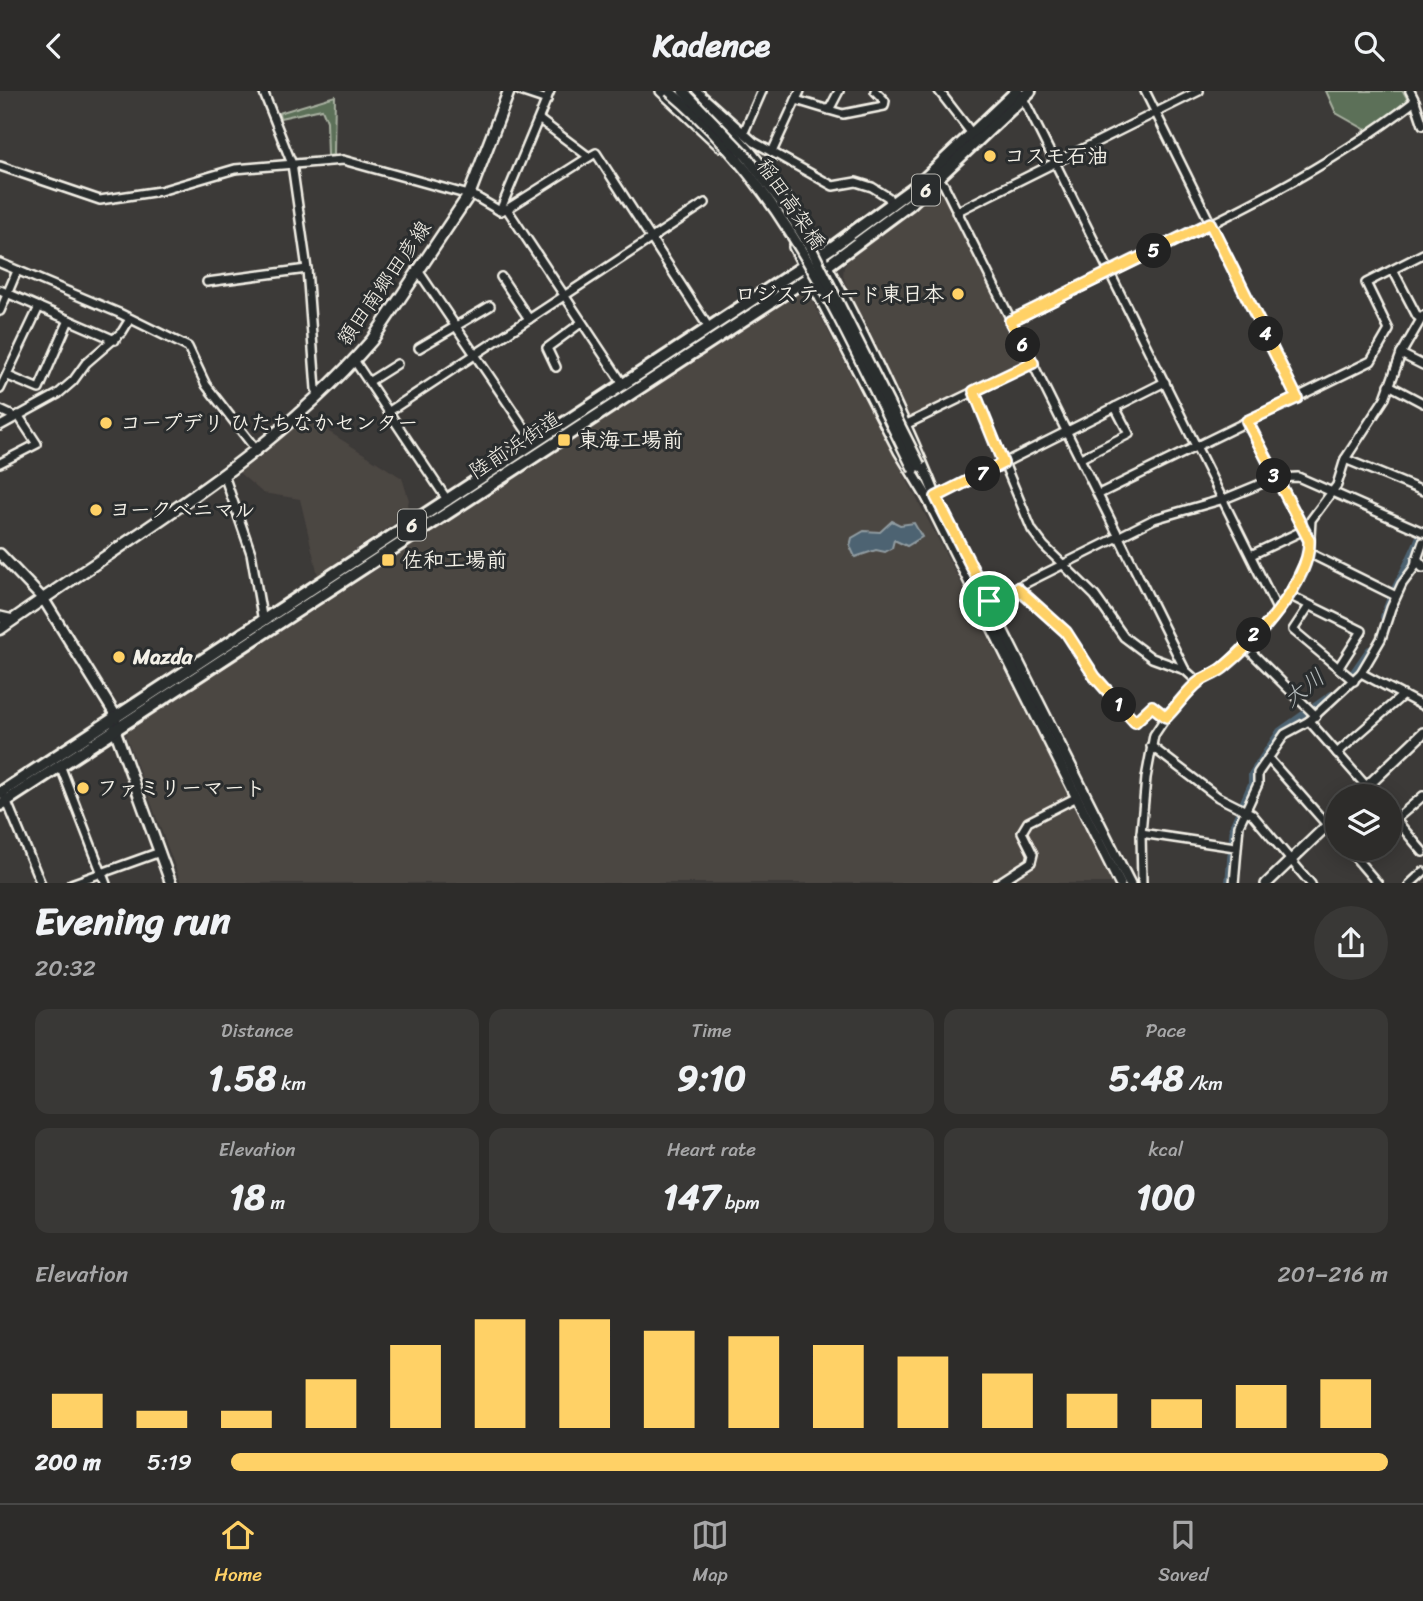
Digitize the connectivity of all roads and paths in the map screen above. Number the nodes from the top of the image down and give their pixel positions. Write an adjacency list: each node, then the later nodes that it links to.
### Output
1 (263, 91): 31 (street)
2 (509, 91): 34 (main road, 額田南郷田彦線)
3 (520, 91): 19 (street)
4 (550, 91): 19 (street)
5 (661, 91): 44 (street)
6 (669, 91): 100 (street, 稲田高架橋, bridge)
7 (683, 91): 100 (street, 稲田高架橋, bridge)
8 (690, 91): 42 (street)
9 (697, 91): 26 (street)
10 (762, 91): 26 (street)
11 (800, 91): 20 (street)
12 (839, 91): 22 (street)
13 (875, 91): 22 (street)
14 (939, 91): 27 (street)
15 (1144, 91): 23 (street)
16 (1199, 91): 23 (street)
17 (1410, 91): 21 (street)
18 (1022, 93): 27 (highway, 陸前浜街道 / 6); 30 (street); 33 (highway, 陸前浜街道 / 6)
19 (547, 100): 24 (street)
20 (796, 100): 22 (street); 28 (street)
21 (1415, 101): 25 (street); 39 (street)
22 (830, 110)
23 (1156, 113): 30 (street); 39 (street)
24 (540, 120): 29 (street); 37 (street)
25 (1423, 125)
26 (744, 131): 28 (street)
27 (973, 135): 33 (highway, 陸前浜街道 / 6)
28 (772, 152): 36 (street)
29 (589, 157): 37 (street); 40 (street)
30 (1056, 162): 38 (street); 49 (street)
31 (292, 164): 32 (street); 34 (street); 45 (street)
32 (0, 166)
33 (936, 175): 36 (highway, 陸前浜街道 / 6); 38 (street); 42 (highway, 陸前浜街道 / 6)
34 (469, 195): 37 (street); 46 (main road, 額田南郷田彦線)
35 (705, 203): 40 (street)
36 (892, 205): 42 (highway, 陸前浜街道 / 6)
37 (504, 210): 54 (street)
38 (956, 212): 62 (street)
39 (1210, 223): 49 (street); 83 (street)
40 (651, 239): 54 (street); 65 (street)
41 (1423, 254): 47 (street)
42 (825, 260): 44 (highway, 陸前浜街道 / 6); 50 (highway, 陸前浜街道 / 6); 90 (street)
43 (0, 263): 48 (street)
44 (805, 265): 50 (street); 65 (highway, 陸前浜街道 / 6)
45 (307, 269): 52 (street); 82 (street)
46 (417, 269): 64 (street); 70 (main road, 額田南郷田彦線)
47 (1393, 270): 58 (street); 83 (street)
48 (17, 271): 53 (street); 59 (street)
49 (1109, 272): 62 (street); 77 (street)
50 (811, 276): 107 (street); 141 (highway, 陸前浜街道 / 6)
51 (501, 277): 60 (street)
52 (207, 282)
53 (4, 291): 56 (street); 57 (street)
54 (564, 296): 60 (street); 63 (street)
55 (490, 306): 64 (street)
56 (39, 307): 61 (street); 75 (street)
57 (0, 311)
58 (1422, 318): 69 (street)
59 (130, 319): 66 (street); 95 (street)
60 (529, 319): 68 (street)
61 (69, 320): 66 (street); 75 (street)
62 (1010, 321): 71 (street)
63 (581, 323): 74 (street); 78 (street)
64 (457, 324): 67 (street); 68 (street)
65 (709, 328): 78 (highway, 陸前浜街道 / 6)
66 (115, 339): 88 (street)
67 (419, 348)
68 (477, 354): 87 (street); 93 (street)
69 (1401, 354): 73 (street); 79 (street)
70 (354, 360): 76 (street); 82 (main road, 額田南郷田彦線)
71 (1033, 363): 81 (street); 92 (street)
72 (397, 364): 76 (street)
73 (1423, 365)
74 (556, 367)
75 (8, 376): 80 (street)
76 (370, 381): 87 (street)
77 (1165, 382): 85 (street); 94 (street)
78 (623, 384): 93 (highway, 陸前浜街道 / 6)
79 (1389, 385): 84 (street); 97 (street)
80 (0, 389)
81 (974, 391): 90 (street); 99 (street)
82 (319, 395): 95 (main road, 額田南郷田彦線)
83 (1297, 398): 89 (street)
84 (1423, 404)
85 (1115, 407): 92 (street); 96 (street)
86 (0, 410): 88 (street)
87 (388, 412): 108 (street)
88 (17, 416): 91 (street); 98 (street)
89 (1247, 421): 94 (street); 102 (street)
90 (907, 424): 107 (street)
91 (0, 426)
92 (1067, 430): 96 (street); 99 (street)
93 (534, 442): 108 (highway, 陸前浜街道 / 6)
94 (1196, 446): 104 (street); 106 (street)
95 (257, 451): 101 (main road, 額田南郷田彦線)
96 (1082, 458): 104 (street)
97 (1345, 459): 103 (street); 105 (street)
98 (0, 463)
99 (1003, 463): 107 (street); 118 (street)
100 (917, 468): 107 (street)
101 (224, 475): 122 (main road, 額田南郷田彦線); 128 (street)
102 (1275, 478): 105 (street); 106 (street); 109 (street)
103 (1423, 491)
104 (1099, 494): 111 (street)
105 (1332, 494): 110 (street); 112 (street)
106 (1224, 499): 111 (street); 116 (street)
107 (933, 500): 123 (street)
108 (448, 501): 128 (highway, 陸前浜街道 / 6)
109 (1302, 531): 112 (street); 116 (street)
110 (1423, 532)
111 (1120, 537): 118 (street); 132 (street)
112 (1309, 540): 114 (street)
113 (1423, 542): 117 (street)
114 (1309, 553): 120 (street); 121 (street)
115 (0, 554): 122 (street)
116 (1251, 555): 125 (street)
117 (1420, 564): 121 (street)
118 (1063, 565): 119 (street); 132 (street)
119 (1017, 588): 123 (street); 139 (street)
120 (1289, 595): 124 (street); 125 (street)
121 (1396, 596): 133 (street)
122 (44, 600): 127 (main road, 額田南郷田彦線); 138 (street)
123 (984, 603): 151 (street); 170 (street)
124 (1308, 605): 131 (street); 131 (street)
125 (1278, 611): 130 (street)
126 (0, 617): 127 (street)
127 (13, 620): 129 (main road, 額田南郷田彦線)
128 (263, 622): 138 (highway, 陸前浜街道 / 6)
129 (0, 629)
130 (1245, 646): 135 (street); 140 (street)
131 (1339, 667): 134 (street)
132 (1185, 670): 135 (street)
133 (1361, 673): 134 (street); 136 (street)
134 (1354, 681): 140 (street)
135 (1198, 682): 139 (street)
136 (1403, 695): 137 (street); 144 (street)
137 (1423, 706)
138 (116, 716): 141 (street); 150 (highway, 陸前浜街道 / 6)
139 (1166, 717): 143 (street)
140 (1313, 718): 144 (street); 145 (street)
141 (115, 730): 146 (highway, 陸前浜街道 / 6); 159 (street)
142 (1423, 733): 148 (street)
143 (1152, 746): 152 (street); 157 (street)
144 (1337, 753): 147 (street)
145 (1268, 758): 152 (street); 154 (street)
146 (60, 765): 150 (highway, 陸前浜街道 / 6); 163 (street)
147 (1363, 784)
148 (1369, 784)
149 (1423, 796): 153 (street)
150 (2, 797): 164 (street)
151 (1077, 797): 168 (street); 169 (street)
152 (1246, 810): 158 (street); 161 (street)
153 (1402, 810)
154 (1325, 823)
155 (1402, 828): 160 (street)
156 (1325, 829): 161 (street)
157 (1141, 833): 158 (street); 171 (street)
158 (1235, 847): 172 (street)
159 (160, 852): 163 (street); 167 (street)
160 (1423, 852)
161 (1291, 860): 173 (street); 174 (street)
162 (1358, 861): 175 (street)
163 (102, 873): 165 (street); 166 (street)
164 (41, 883)
165 (74, 883)
166 (106, 883)
167 (171, 883)
168 (999, 883)
169 (1120, 883)
170 (1129, 883)
171 (1142, 883)
172 (1234, 883)
173 (1267, 883)
174 (1310, 883)
175 (1377, 883)

